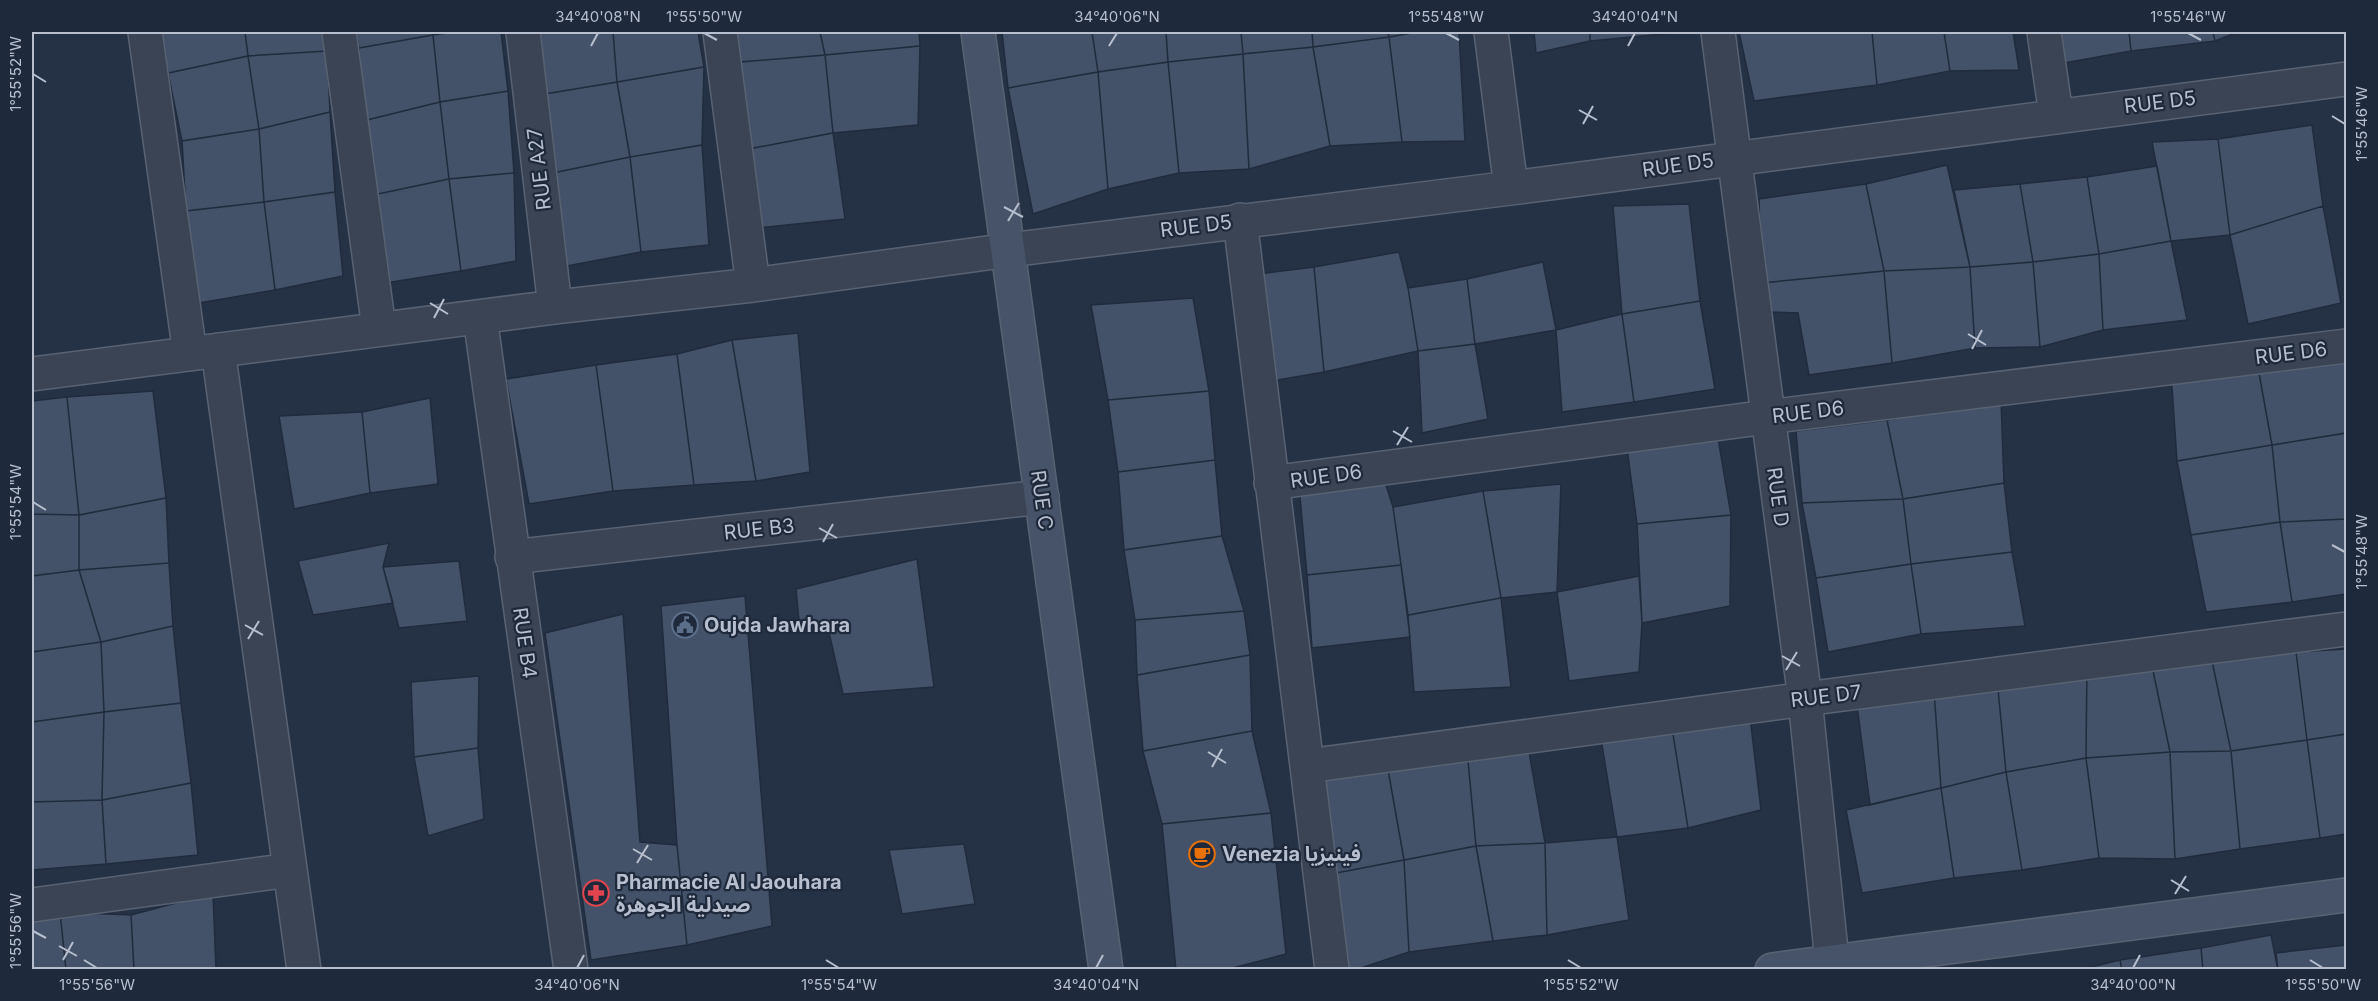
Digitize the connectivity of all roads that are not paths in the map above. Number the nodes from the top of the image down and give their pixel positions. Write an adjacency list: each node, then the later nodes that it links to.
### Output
1 (145, 32): 20 (street)
2 (339, 32): 18 (street)
3 (523, 32): 16 (street, RUE A27)
4 (720, 32): 15 (street)
5 (978, 32): 14 (street, RUE C)
6 (1491, 32): 12 (street)
7 (1718, 32): 11 (street, RUE D)
8 (2044, 32): 10 (street)
9 (2346, 78): 10 (street, RUE D5)
10 (2056, 115): 11 (street, RUE D5)
11 (1735, 157): 12 (street, RUE D5); 22 (street, RUE D)
12 (1511, 188): 13 (street, RUE D5)
13 (1240, 220): 14 (street, RUE D5); 23 (street)
14 (1009, 249): 15 (street, RUE D5); 24 (street, RUE C)
15 (753, 285): 16 (street, RUE D5)
16 (555, 307): 17 (street, RUE D5)
17 (480, 317): 18 (street, RUE D5); 25 (street, RUE B4)
18 (379, 330): 20 (street, RUE D5)
19 (2346, 346): 22 (street, RUE D6)
20 (204, 352): 21 (street, RUE D5); 29 (street)
21 (32, 374)
22 (1767, 417): 23 (street, RUE D6); 27 (street, RUE D)
23 (1271, 483): 28 (street)
24 (1042, 497): 25 (street, RUE B3); 35 (street, RUE C)
25 (512, 557): 34 (street, RUE B4)
26 (2346, 629): 27 (street, RUE D7)
27 (1805, 699): 28 (street, RUE D7); 32 (street, RUE D)
28 (1307, 766): 36 (street)
29 (290, 870): 31 (street); 33 (street)
30 (2346, 895): 32 (street)
31 (32, 905)
32 (1832, 966): 37 (street)
33 (304, 969)
34 (571, 969)
35 (1106, 969)
36 (1332, 969)
37 (1772, 969)

